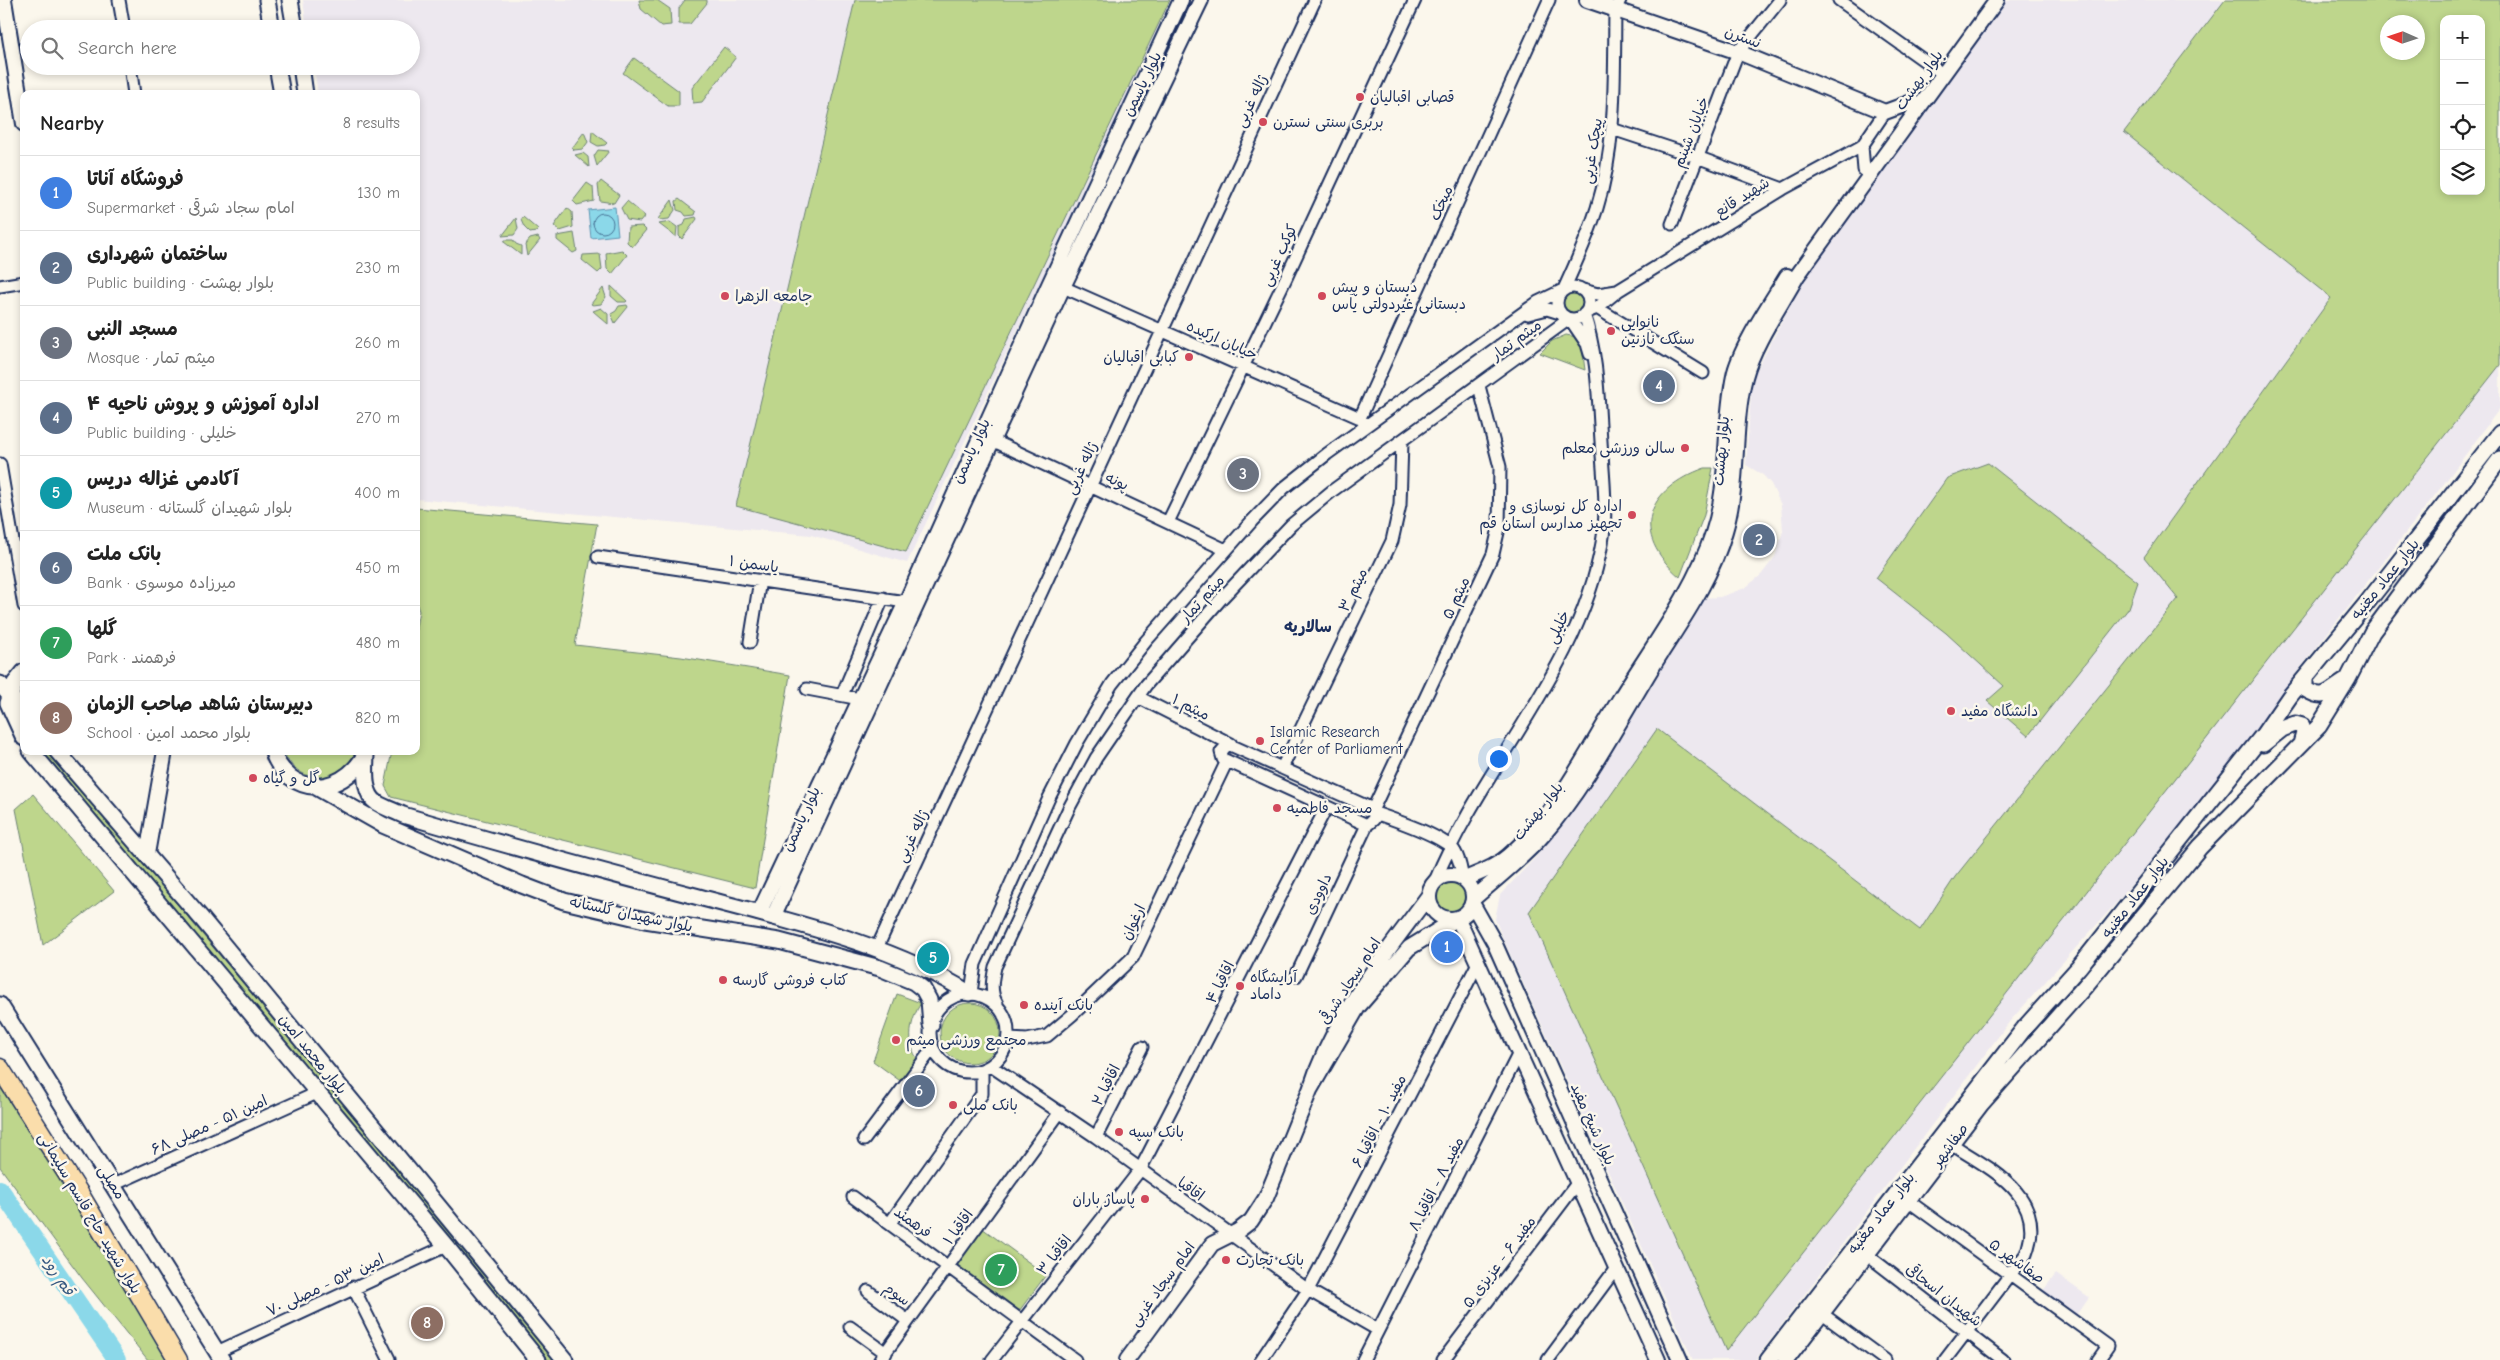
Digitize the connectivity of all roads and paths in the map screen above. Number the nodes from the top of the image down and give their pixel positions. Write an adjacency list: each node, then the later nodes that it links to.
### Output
1 (4, 0): 27 (street)
2 (119, 0): 16 (street)
3 (267, 0): 17 (main road)
4 (290, 0): 18 (main road)
5 (1181, 0): 64 (street, بلوار یاسمن)
6 (1200, 0): 38 (street, بلوار یاسمن)
7 (1315, 0): 45 (street, ژاله غربی)
8 (1415, 0): 46 (street, کوکب غربی)
9 (1549, 0): 50 (street, میخک)
10 (1587, 0): 15 (street, نسترن)
11 (1780, 0): 19 (street, خیابان شبنم)
12 (1839, 0): 20 (street)
13 (1987, 0): 20 (street, بلوار بهشت)
14 (1997, 0): 101 (street, بلوار بهشت)
15 (1617, 5): 19 (street, نسترن); 30 (street, پیچک غربی)
16 (122, 20)
17 (270, 20)
18 (293, 20)
19 (1738, 52): 29 (street, نسترن); 32 (street, خیابان شبنم)
20 (1936, 70): 28 (street, بلوار بهشت)
21 (131, 75): 24 (street)
22 (279, 75): 25 (main road)
23 (302, 75): 26 (main road)
24 (133, 90)
25 (281, 90)
26 (304, 90)
27 (20, 99)
28 (1912, 102): 29 (street); 33 (street, بلوار بهشت)
29 (1885, 112): 31 (street)
30 (1612, 130): 32 (street); 39 (street, پیچک غربی)
31 (1862, 146): 33 (street); 34 (street, شهید قانع)
32 (1698, 157): 34 (street); 35 (street, خیابان شبنم)
33 (1864, 170): 96 (street, بلوار بهشت)
34 (1783, 190): 40 (street, شهید قانع)
35 (1672, 224)
36 (20, 283): 37 (street)
37 (0, 286)
38 (1063, 287): 45 (street, خیابان ارکیده); 52 (street, بلوار یاسمن)
39 (1571, 289): 40 (street); 42 (street); 43 (street); 44 (street)
40 (1619, 290): 41 (street, شهید قانع)
41 (1597, 308): 42 (street, شهید قانع); 47 (street)
42 (1585, 313): 43 (street); 49 (street)
43 (1567, 317): 44 (street); 48 (street, میثم تمار); 49 (street)
44 (1503, 328): 50 (street, میثم تمار)
45 (1161, 330): 46 (street, خیابان ارکیده); 57 (street, ژاله غربی)
46 (1242, 365): 50 (street, خیابان ارکیده); 58 (street, کوکب غربی)
47 (1703, 373)
48 (1479, 386): 53 (street, میثم تمار); 92 (street, میثم ۵)
49 (1598, 394): 94 (street, خلیلی)
50 (1363, 422): 59 (street, میثم تمار)
51 (2500, 433): 67 (main road, بلوار عماد مغنیه)
52 (994, 441): 57 (street, پونه); 64 (street, بلوار یاسمن)
53 (1402, 442): 73 (street, میثم تمار); 89 (street, میثم ۳)
54 (2500, 459): 68 (main road, بلوار عماد مغنیه)
55 (0, 464): 56 (street)
56 (0, 469): 62 (street)
57 (1089, 485): 58 (street, پونه); 104 (street, ژاله غربی)
58 (1168, 522): 59 (street, پونه)
59 (1226, 550): 107 (street, میثم تمار)
60 (598, 556): 61 (street, یاسمن ۱)
61 (760, 580): 63 (street, یاسمن ۱); 65 (street)
62 (20, 583)
63 (884, 598): 64 (street, یاسمن ۱); 72 (street)
64 (912, 604): 74 (street, بلوار یاسمن); 100 (street, بلوار یاسمن)
65 (750, 642)
66 (20, 675): 71 (main road)
67 (2305, 678): 68 (main road); 87 (main road, بلوار عماد مغنیه)
68 (2348, 679): 80 (main road, بلوار عماد مغنیه)
69 (807, 689): 72 (street)
70 (20, 690): 71 (main road)
71 (3, 691): 75 (main road); 77 (main road)
72 (842, 695): 74 (street)
73 (1138, 697): 79 (street, میثم ۱); 109 (street, میثم تمار)
74 (860, 699): 98 (street, بلوار یاسمن)
75 (20, 708)
76 (0, 711): 78 (main road, بلوار محمد امین)
77 (20, 730)
78 (20, 736)
79 (1231, 744): 88 (street, ارغوان); 89 (street, میثم ۱)
80 (2301, 744): 87 (main road); 114 (main road, بلوار عماد مغنیه)
81 (35, 755): 119 (main road, بلوار محمد امین)
82 (60, 755): 95 (main road, بلوار محمد امین)
83 (164, 755): 95 (street)
84 (275, 755): 90 (main road)
85 (364, 755): 90 (main road)
86 (366, 755): 102 (main road, بلوار شهیدان گلستانه)
87 (2246, 757): 160 (main road, بلوار عماد مغنیه)
88 (1227, 761): 91 (street); 111 (street, ارغوان)
89 (1282, 768): 92 (street, میثم ۱)
90 (316, 787): 110 (main road, بلوار شهیدان گلستانه)
91 (1326, 808): 93 (street); 124 (street, اقاقیا ۴)
92 (1374, 811): 93 (street, میثم ۵); 94 (street, میثم ۱)
93 (1367, 825): 106 (street, داوودی)
94 (1450, 845): 96 (street); 97 (street, خلیلی)
95 (147, 854): 150 (main road, بلوار محمد امین)
96 (1464, 879): 97 (street); 101 (street)
97 (1435, 881): 99 (street)
98 (770, 890): 100 (street); 102 (street, بلوار یاسمن)
99 (1428, 895): 103 (street); 118 (street, امام سجاد شرقی)
100 (783, 896): 102 (street, بلوار یاسمن)
101 (1473, 901): 103 (street); 159 (street, بلوار شیخ مفید)
102 (766, 915): 104 (main road, بلوار شهیدان گلستانه)
103 (1457, 919): 105 (street); 118 (street, امام سجاد شرقی)
104 (876, 950): 107 (main road, بلوار شهیدان گلستانه)
105 (1477, 965): 115 (street); 137 (street, مفید ۱۰ - اقاقیا ۶)
106 (1296, 976)
107 (970, 993): 109 (street); 110 (street)
108 (0, 1004): 126 (main road, مصلی)
109 (997, 1004): 111 (street)
110 (931, 1025): 113 (street)
111 (1008, 1039): 117 (street)
112 (1142, 1047): 121 (street, اقاقیا ۲)
113 (933, 1048): 117 (street); 122 (street)
114 (2025, 1052): 123 (main road, صفاشهر)
115 (1519, 1053): 125 (street); 143 (street, مفید ۸ - اقاقیا ۸)
116 (0, 1068): 148 (main road, بلوار شهید حاج قاسم سلیمانی)
117 (987, 1068): 120 (street, اقاقیا); 129 (street)
118 (1310, 1090): 130 (street, امام سجاد شرقی)
119 (317, 1093): 126 (street, امین ۵۱ - مصلی ۶۸); 131 (main road, بلوار محمد امین)
120 (1060, 1112): 121 (street, اقاقیا); 133 (street, اقاقیا ۱)
121 (1096, 1137): 124 (street, اقاقیا)
122 (864, 1140)
123 (1951, 1144): 128 (main road, صفاشهر); 135 (street)
124 (1140, 1170): 130 (street, اقاقیا); 140 (street, اقاقیا ۳)
125 (1578, 1182): 134 (street); 156 (street, مفید ۶ - عزیزی ۵)
126 (114, 1185): 145 (main road, مصلی)
127 (853, 1197): 129 (street, فرهمند)
128 (1908, 1200): 132 (main road, صفاشهر); 135 (street, صفاشهر ۵)
129 (890, 1223): 133 (street, فرهمند)
130 (1229, 1235): 137 (street, اقاقیا); 153 (street, امام سجاد غربی)
131 (446, 1246): 136 (street, امین ۵۳ - مصلی ۷۰); 149 (main road, بلوار محمد امین)
132 (1866, 1254): 139 (main road, صفاشهر); 144 (street, شهیدان اسحاقی)
133 (948, 1266): 140 (street, فرهمند); 141 (street, اقاقیا ۱)
134 (1617, 1267): 157 (street); 158 (street)
135 (2010, 1274): 144 (street); 165 (street, صفاشهر ۵)
136 (353, 1287): 145 (street, امین ۵۳ - مصلی ۷۰); 147 (street)
137 (1308, 1290): 143 (street, اقاقیا); 154 (street, مفید ۱۰ - اقاقیا ۶)
138 (868, 1291): 141 (street, سوم)
139 (1821, 1313): 161 (main road, صفاشهر); 162 (street)
140 (1021, 1320): 151 (street, اقاقیا ۳); 152 (street, فرهمند)
141 (908, 1321): 146 (street, اقاقیا ۱)
142 (850, 1327): 146 (street)
143 (1378, 1330): 155 (street, مفید ۸ - اقاقیا ۸)
144 (1966, 1332): 163 (street); 164 (street, شهیدان اسحاقی)
145 (219, 1356)
146 (883, 1356)
147 (389, 1359)
148 (178, 1360)
149 (538, 1360)
150 (565, 1360)
151 (992, 1360)
152 (1075, 1360)
153 (1127, 1360)
154 (1261, 1360)
155 (1363, 1360)
156 (1443, 1360)
157 (1548, 1360)
158 (1658, 1360)
159 (1680, 1360)
160 (1768, 1360)
161 (1786, 1360)
162 (1885, 1360)
163 (1945, 1360)
164 (2003, 1360)
165 (2098, 1360)

